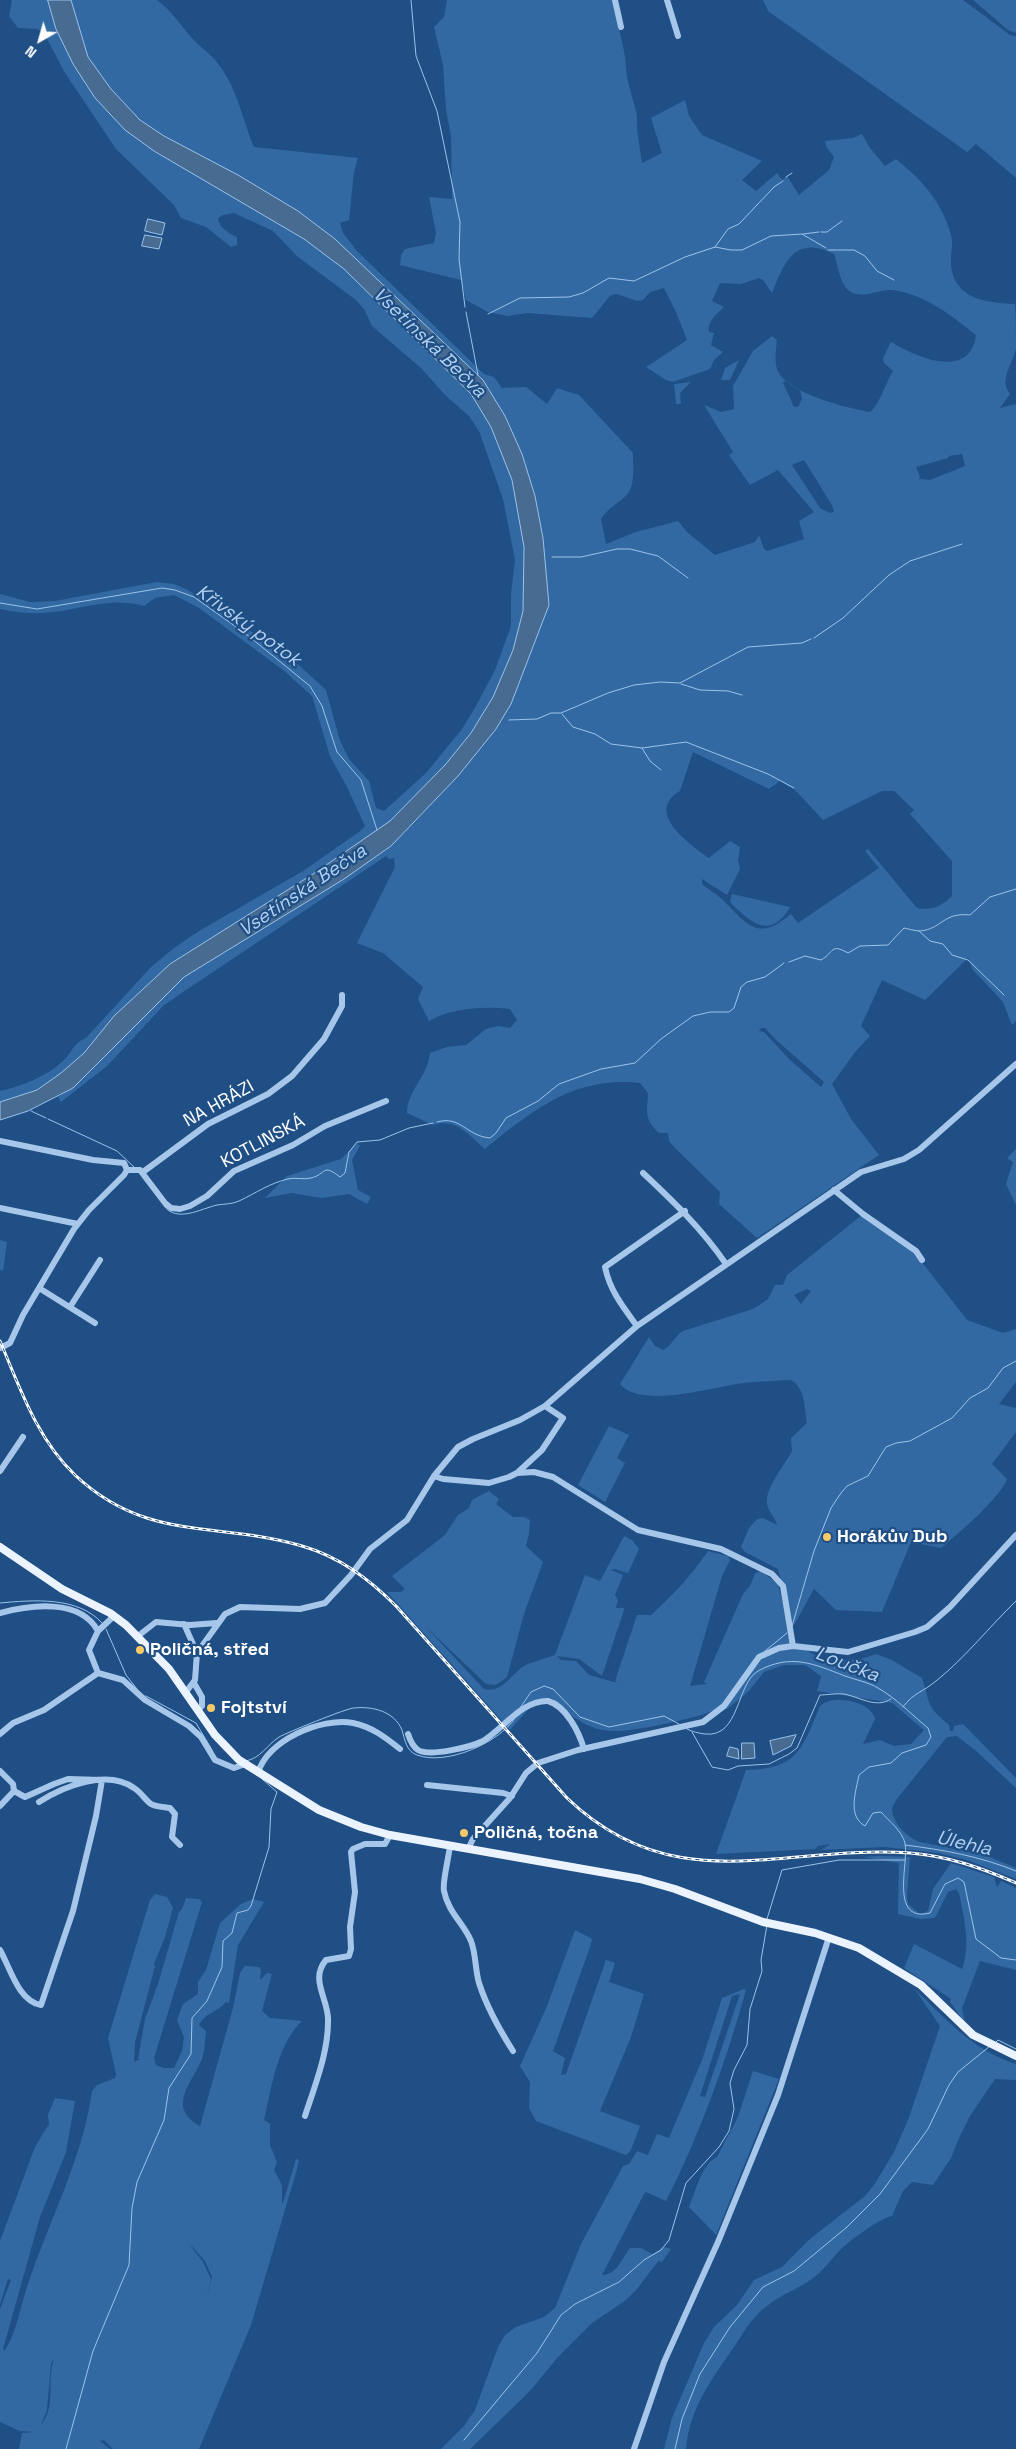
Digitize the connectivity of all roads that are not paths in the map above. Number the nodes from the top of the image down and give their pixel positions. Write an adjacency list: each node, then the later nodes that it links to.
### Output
1 (615, 0): 3 (street)
2 (667, 0): 4 (street)
3 (621, 27)
4 (678, 36)
5 (342, 995): 9 (street, NA HRÁZI)
6 (1016, 1064): 11 (street)
7 (386, 1101): 9 (street, KOTLINSKÁ)
8 (0, 1141): 9 (street)
9 (135, 1169): 14 (street)
10 (643, 1173): 13 (street)
11 (834, 1190): 16 (street); 17 (street)
12 (0, 1208): 14 (street)
13 (685, 1211): 17 (street); 21 (street)
14 (78, 1224): 18 (street)
15 (100, 1260): 19 (street)
16 (922, 1260)
17 (726, 1264): 21 (street)
18 (39, 1288): 19 (street); 22 (street)
19 (70, 1307): 20 (street)
20 (95, 1323)
21 (637, 1326): 23 (street)
22 (0, 1348)
23 (545, 1406): 26 (street); 27 (street)
24 (23, 1437): 25 (street)
25 (0, 1470)
26 (517, 1473): 27 (street); 36 (street)
27 (434, 1476): 32 (street)
28 (1016, 1535): 36 (street)
29 (0, 1547): 31 (main road)
30 (0, 1613): 34 (street)
31 (114, 1616): 34 (street); 35 (main road)
32 (217, 1622): 33 (street); 37 (street)
33 (184, 1624): 35 (street); 37 (street)
34 (102, 1628): 38 (street)
35 (138, 1636): 40 (main road)
36 (793, 1646): 45 (street)
37 (197, 1653): 39 (street)
38 (98, 1673): 42 (street); 46 (street)
39 (194, 1683): 40 (street); 41 (street)
40 (186, 1692): 41 (main road)
41 (198, 1710): 46 (main road)
42 (0, 1734)
43 (408, 1734): 45 (street)
44 (400, 1749): 48 (street)
45 (584, 1749): 52 (street)
46 (245, 1764): 48 (main road)
47 (0, 1771): 51 (street)
48 (258, 1773): 55 (main road)
49 (102, 1780): 51 (street); 53 (street); 56 (street); 60 (street)
50 (427, 1785): 52 (street)
51 (14, 1791): 54 (street)
52 (512, 1796): 58 (street)
53 (38, 1802)
54 (0, 1806)
55 (390, 1835): 57 (main road); 63 (street)
56 (180, 1846)
57 (450, 1846): 58 (main road); 61 (street)
58 (468, 1849): 59 (main road)
59 (829, 1937): 62 (main road); 64 (street)
60 (0, 1950)
61 (513, 2051)
62 (1016, 2056)
63 (305, 2116)
64 (634, 2449)

